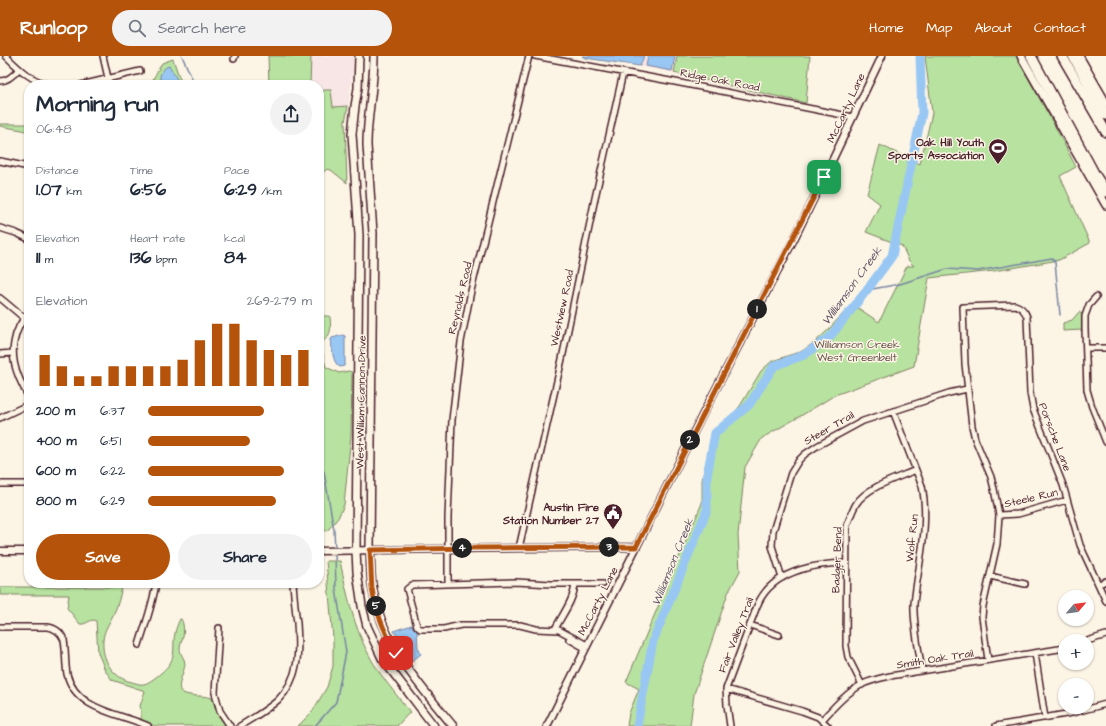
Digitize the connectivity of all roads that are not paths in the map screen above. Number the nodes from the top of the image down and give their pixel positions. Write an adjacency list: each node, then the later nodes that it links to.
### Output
1 (6, 56): 13 (street)
2 (103, 56): 16 (street)
3 (359, 56): 52 (main road, West William Cannon Drive)
4 (374, 56): 53 (main road, West William Cannon Drive)
5 (529, 56): 51 (street, Reynolds Road)
6 (535, 56): 15 (street, Ridge Oak Road)
7 (882, 56): 23 (street, McCarty Lane)
8 (1021, 56): 28 (main road)
9 (1031, 56): 27 (highway)
10 (1062, 56): 24 (highway)
11 (1073, 56): 22 (highway)
12 (1079, 56): 20 (main road)
13 (19, 69): 17 (street); 19 (street)
14 (140, 71): 16 (street)
15 (623, 72): 23 (street, Ridge Oak Road); 50 (street, Westview Road)
16 (108, 78): 18 (street)
17 (36, 80)
18 (100, 80)
19 (0, 81)
20 (1104, 95): 21 (main road)
21 (1106, 104)
22 (1106, 115)
23 (853, 117): 49 (street, McCarty Lane)
24 (1106, 132)
25 (0, 161): 26 (street)
26 (24, 166)
27 (1106, 192)
28 (1106, 205)
29 (0, 228): 30 (street)
30 (24, 237)
31 (1096, 297): 34 (street)
32 (0, 298): 33 (street)
33 (24, 318): 36 (street)
34 (1086, 348): 35 (street); 43 (street)
35 (1106, 348)
36 (13, 353): 37 (street); 38 (street)
37 (0, 354)
38 (24, 388)
39 (967, 389): 41 (street, Steer Trail); 47 (street, Porsche Lane); 48 (street)
40 (24, 406): 42 (street)
41 (893, 411): 44 (street, Wolf Run); 59 (street, Steer Trail)
42 (0, 418)
43 (1106, 442)
44 (916, 470): 57 (street, Badger Bend); 81 (street, Wolf Run)
45 (0, 484): 46 (street)
46 (24, 484)
47 (1068, 500): 48 (street, Steele Run); 65 (street, Porsche Lane)
48 (999, 516): 58 (street)
49 (636, 547): 50 (street); 77 (street, McCarty Lane)
50 (519, 548): 51 (street)
51 (447, 549): 53 (street); 61 (street, Reynolds Road)
52 (356, 550): 53 (street); 56 (street); 90 (main road, West William Cannon Drive)
53 (370, 550): 91 (main road, West William Cannon Drive)
54 (0, 551): 55 (street)
55 (24, 551)
56 (324, 551)
57 (846, 563): 59 (street, Fair Valley Trail); 82 (street, Badger Bend)
58 (990, 576): 64 (street); 80 (street)
59 (782, 578): 69 (street, Fair Valley Trail)
60 (1106, 581): 65 (street)
61 (450, 584): 62 (street); 72 (street)
62 (575, 584): 63 (street); 72 (street)
63 (603, 584)
64 (1024, 584)
65 (1099, 584): 68 (street, Porsche Lane)
66 (155, 588): 76 (street)
67 (293, 588): 89 (street)
68 (1106, 600)
69 (750, 625): 74 (street); 83 (street, Fair Valley Trail)
70 (0, 627): 87 (street)
71 (219, 628): 88 (street)
72 (555, 629): 77 (street)
73 (1106, 635): 75 (street)
74 (780, 636)
75 (1094, 639)
76 (139, 645)
77 (586, 646): 92 (street, McCarty Lane)
78 (1058, 649): 79 (street, Smith Oak Trail)
79 (1035, 653): 80 (street, Smith Oak Trail); 85 (street)
80 (988, 660): 81 (street, Smith Oak Trail)
81 (922, 671): 82 (street, Smith Oak Trail)
82 (862, 685): 86 (street, Smith Oak Trail)
83 (726, 689): 86 (street); 93 (street, Fair Valley Trail)
84 (1106, 704): 85 (street)
85 (1045, 718): 95 (street)
86 (822, 720): 94 (street)
87 (148, 726)
88 (230, 726)
89 (240, 726)
90 (434, 726)
91 (452, 726)
92 (547, 726)
93 (730, 726)
94 (828, 726)
95 (996, 726)

